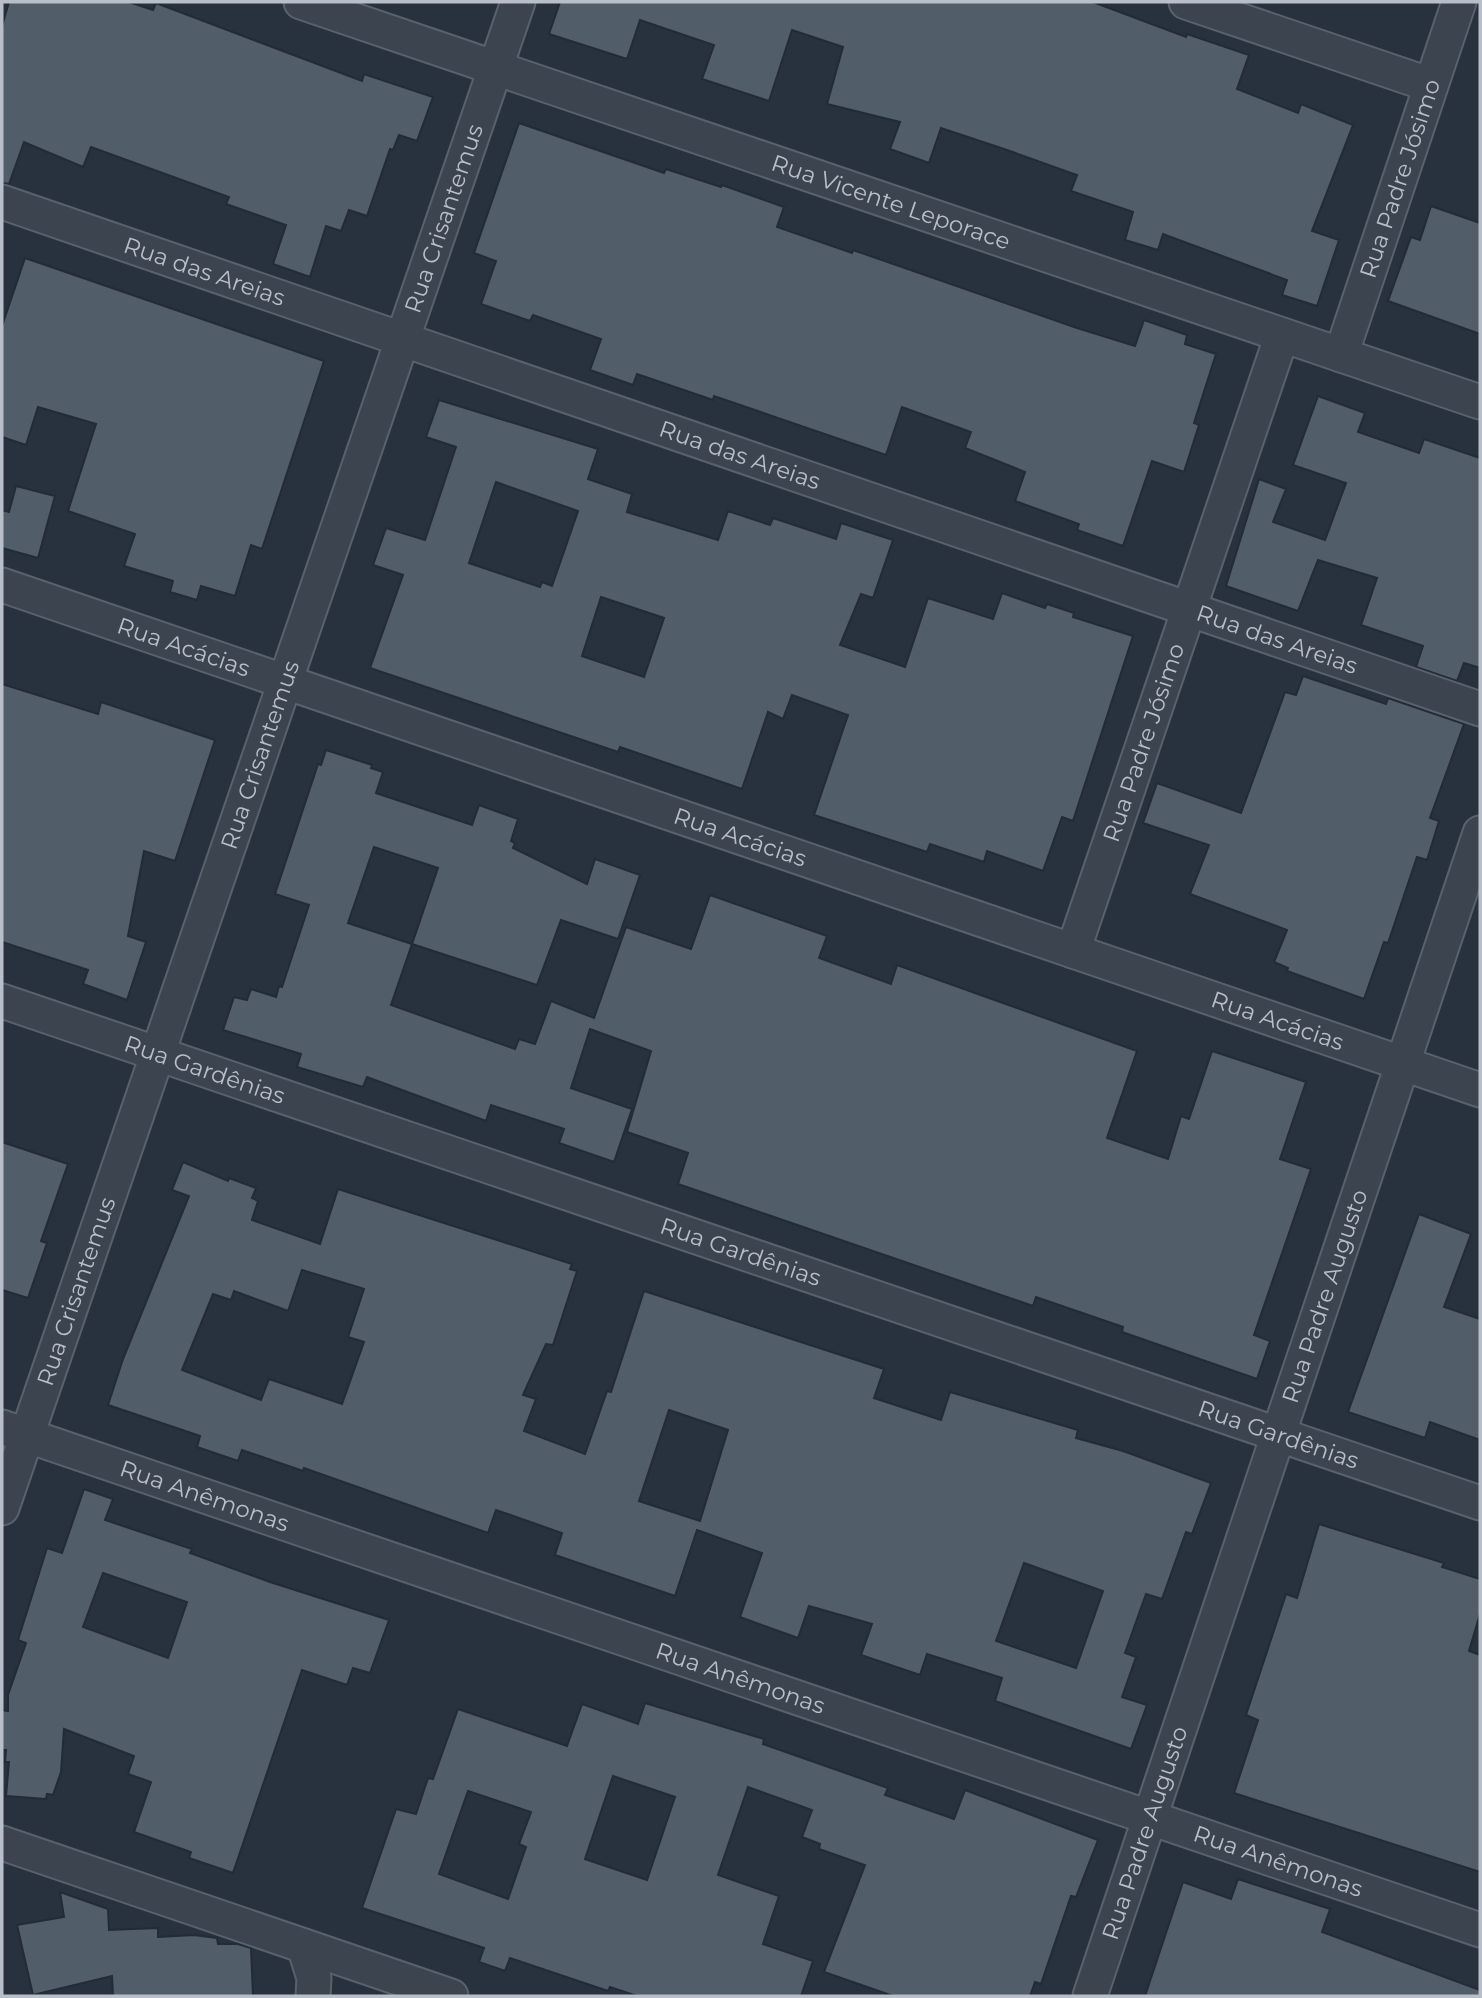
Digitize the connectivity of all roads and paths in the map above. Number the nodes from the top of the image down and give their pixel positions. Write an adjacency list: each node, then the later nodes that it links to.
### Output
1 (301, 2): 5 (street, Rua Vicente Leporace)
2 (518, 2): 5 (street, Rua Crisantemus)
3 (1186, 2): 6 (street)
4 (1459, 2): 6 (street, Rua Padre Jósimo)
5 (496, 68): 8 (street, Rua Vicente Leporace); 9 (street, Rua Crisantemus)
6 (1431, 85): 10 (street, Rua Padre Jósimo)
7 (2, 202): 9 (street, Rua das Areias)
8 (1282, 335): 10 (street, Rua Vicente Leporace); 13 (street, Rua Padre Jósimo)
9 (402, 340): 13 (street, Rua das Areias); 14 (street, Rua Crisantemus)
10 (1341, 355): 11 (street, Rua Vicente Leporace)
11 (1480, 402)
12 (2, 585): 14 (street, Rua Acácias)
13 (1188, 609): 15 (street, Rua das Areias); 17 (street, Rua Padre Jósimo)
14 (285, 682): 17 (street, Rua Acácias); 19 (street, Rua Crisantemus)
15 (1480, 709)
16 (1480, 833): 20 (street, Rua Padre Augusto)
17 (1073, 951): 20 (street, Rua Acácias)
18 (2, 1001): 19 (street, Rua Gardênias)
19 (157, 1054): 22 (street, Rua Crisantemus); 23 (street, Rua Gardênias)
20 (1402, 1063): 21 (street, Rua Acácias); 23 (street, Rua Padre Augusto)
21 (1480, 1090)
22 (14, 1432): 25 (street, Rua Crisantemus); 26 (street, Rua Anêmonas)
23 (1278, 1434): 24 (street, Rua Gardênias); 26 (street, Rua Padre Augusto)
24 (1480, 1503)
25 (2, 1508)
26 (1149, 1818): 28 (street, Rua Anêmonas); 32 (street, Rua Padre Augusto)
27 (2, 1843): 29 (street)
28 (1480, 1930)
29 (304, 1946): 30 (street); 31 (street)
30 (313, 1996)
31 (451, 1996)
32 (1090, 1996)

